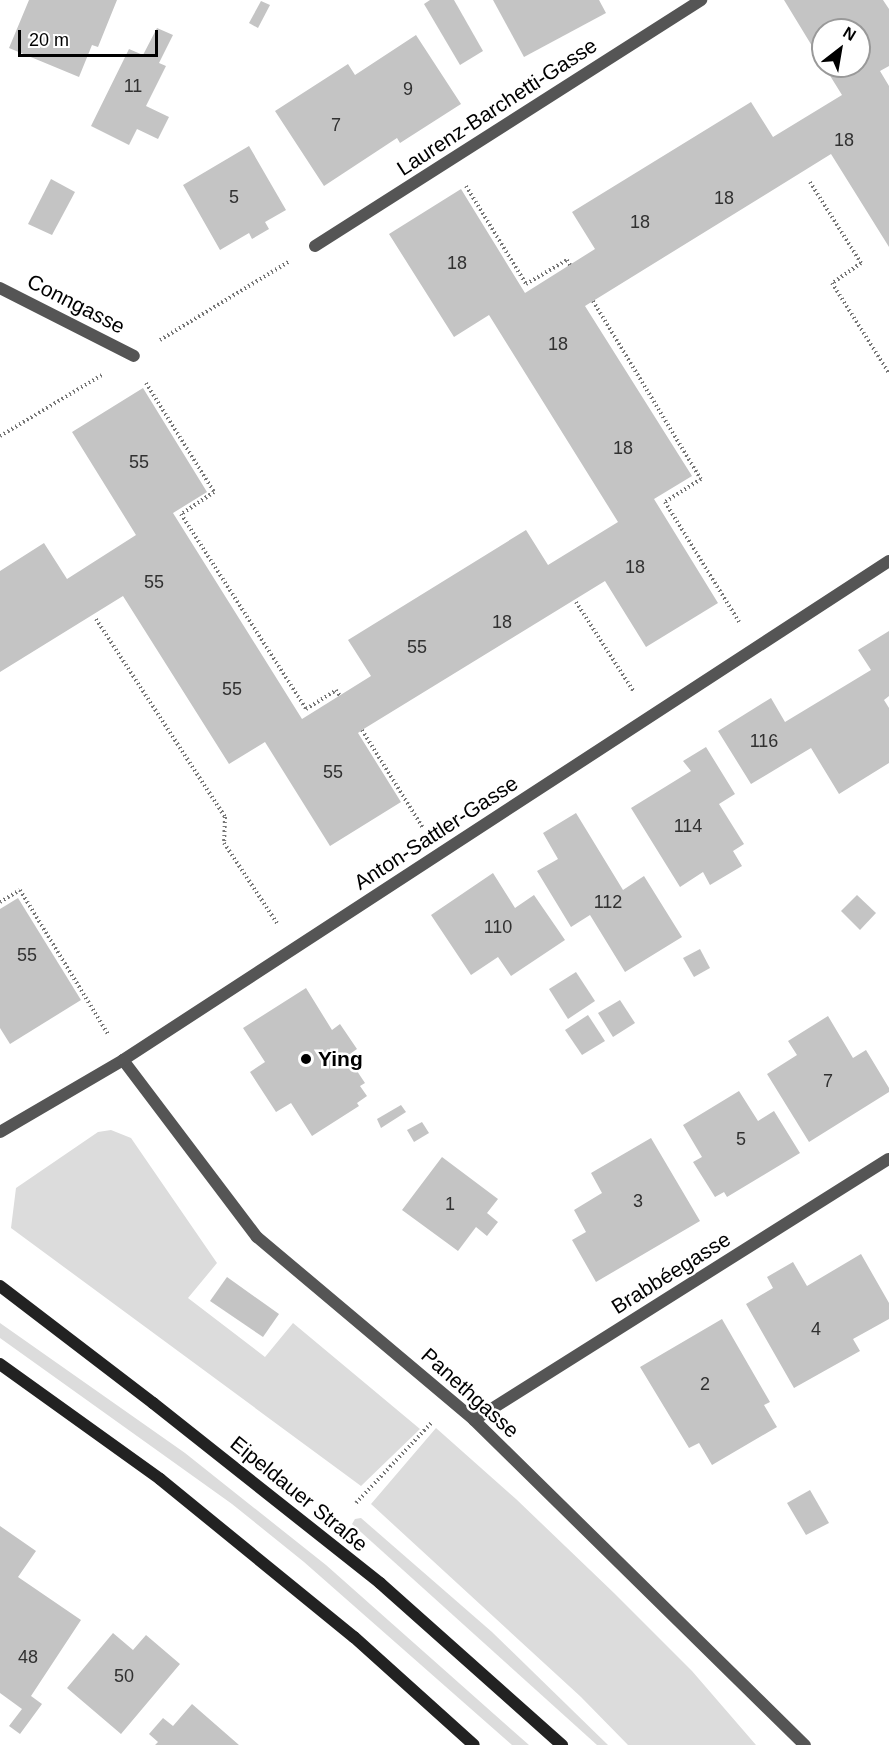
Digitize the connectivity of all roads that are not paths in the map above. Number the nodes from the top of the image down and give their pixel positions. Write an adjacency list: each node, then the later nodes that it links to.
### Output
1 (701, 0): 2 (street, Laurenz-Barchetti-Gasse)
2 (315, 246)
3 (0, 288): 4 (street, Conngasse)
4 (134, 356)
5 (889, 561): 6 (street, Anton-Sattler-Gasse)
6 (123, 1060): 7 (street, Anton-Sattler-Gasse); 11 (street, Panethgasse)
7 (0, 1132)
8 (889, 1159): 11 (street, Brabbéegasse)
9 (0, 1286): 13 (main road, Eipeldauer Straße)
10 (0, 1365): 12 (main road)
11 (474, 1420): 14 (street, Panethgasse)
12 (474, 1745)
13 (562, 1745)
14 (805, 1745)

